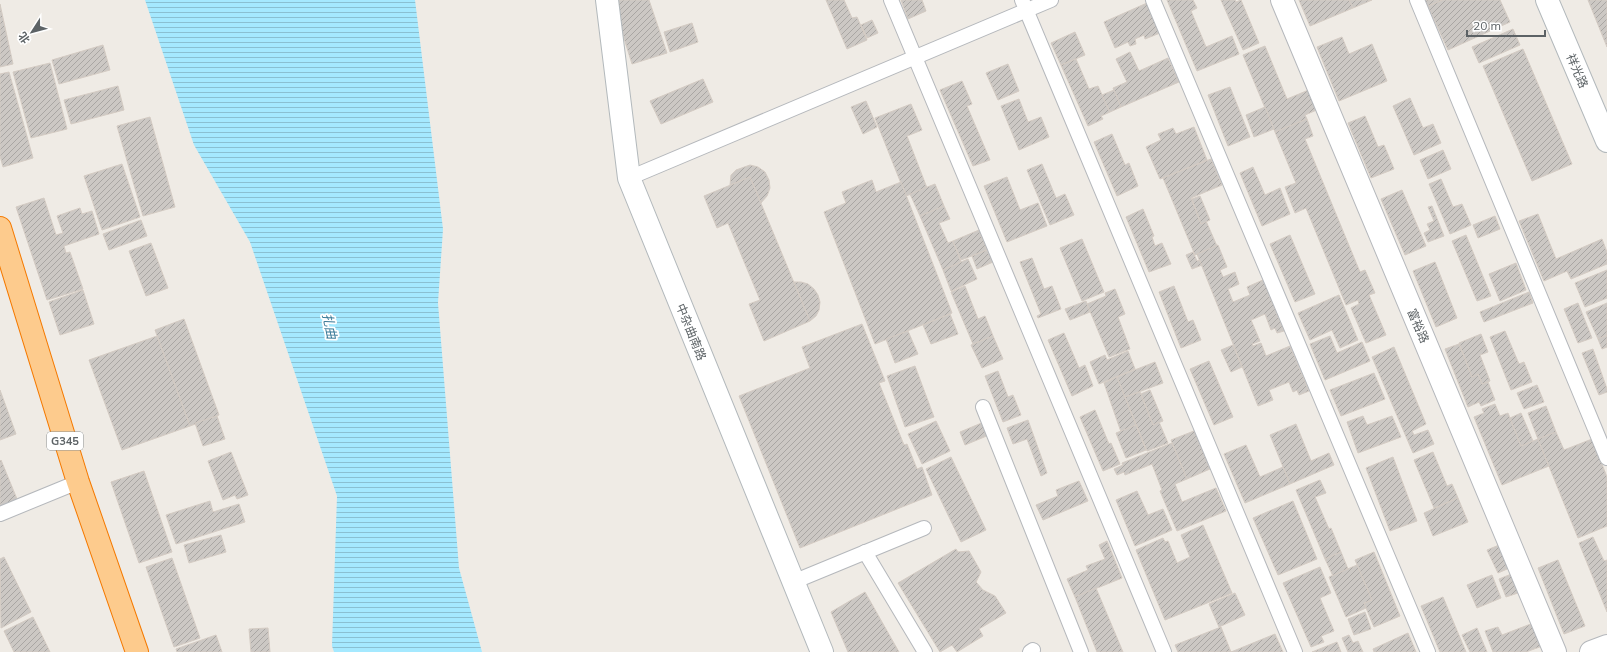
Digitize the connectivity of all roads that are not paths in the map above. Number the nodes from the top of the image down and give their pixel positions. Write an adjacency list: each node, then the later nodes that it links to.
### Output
1 (607, 0): 11 (street, 中杂曲南路)
2 (891, 0): 9 (lane)
3 (1051, 0): 8 (lane)
4 (1153, 0): 27 (lane)
5 (1282, 0): 28 (street, 富裕路)
6 (1417, 0): 14 (lane)
7 (1547, 0): 10 (street, 祥光路)
8 (1024, 5): 9 (lane); 26 (lane)
9 (916, 57): 11 (lane); 25 (lane)
10 (1607, 141)
11 (629, 178): 19 (street, 中杂曲南路)
12 (0, 228): 15 (highway, G345)
13 (984, 407): 24 (lane)
14 (1607, 458)
15 (78, 482): 16 (lane); 21 (highway, G345)
16 (0, 514)
17 (924, 528): 18 (lane)
18 (865, 552): 19 (lane); 23 (lane)
19 (793, 582): 22 (street, 中杂曲南路)
20 (1607, 646): 29 (street)
21 (137, 652)
22 (822, 652)
23 (925, 652)
24 (1081, 652)
25 (1163, 652)
26 (1295, 652)
27 (1428, 652)
28 (1554, 652)
29 (1592, 652)

